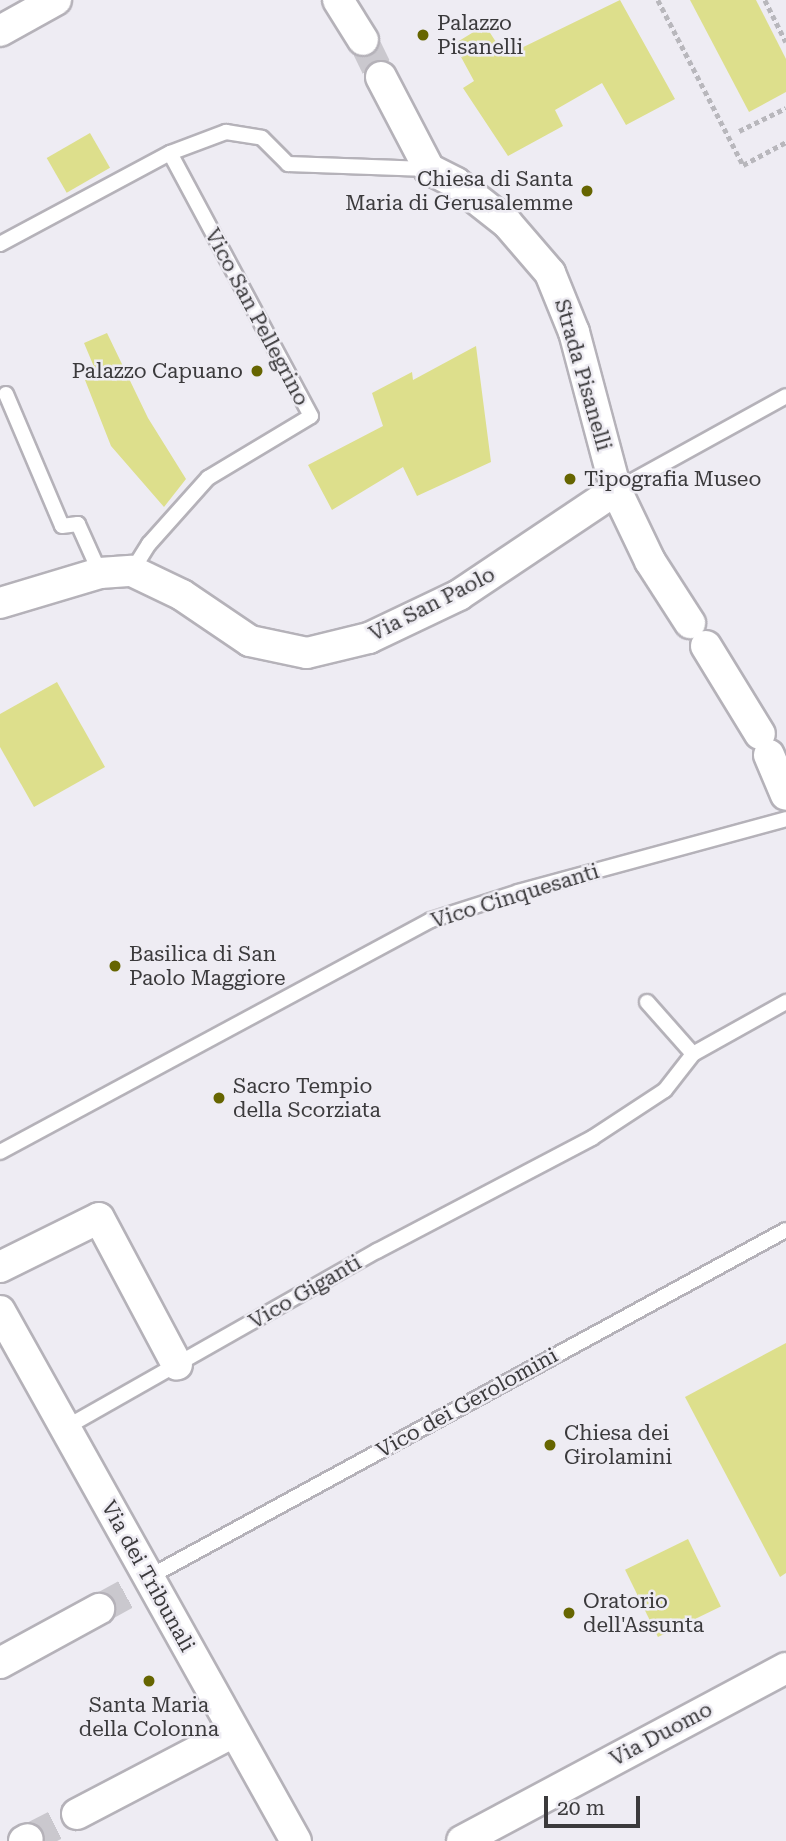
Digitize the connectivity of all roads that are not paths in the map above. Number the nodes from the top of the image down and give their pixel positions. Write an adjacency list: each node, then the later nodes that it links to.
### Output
1 (56, 0): 3 (street)
2 (338, 0): 4 (street)
3 (0, 31)
4 (363, 40)
5 (382, 77): 7 (street)
6 (170, 153): 7 (lane); 8 (lane); 12 (lane, Vico San Pellegrino)
7 (429, 169): 11 (street, Strada Pisanelli)
8 (0, 244)
9 (6, 394): 13 (lane)
10 (786, 396): 11 (lane)
11 (617, 490): 12 (street, Via San Paolo); 15 (street, Strada Pisanelli)
12 (132, 571): 13 (street, Via San Paolo)
13 (100, 573): 14 (street, Via San Paolo)
14 (0, 603)
15 (786, 794)
16 (786, 819): 20 (lane, Vico Cinquesanti)
17 (647, 1002): 19 (lane)
18 (786, 1002): 19 (lane)
19 (694, 1054): 24 (lane, Vico Giganti)
20 (0, 1152)
21 (786, 1230): 26 (lane, Vico dei Gerolomini)
22 (0, 1267): 24 (street)
23 (0, 1311): 25 (street, Via dei Tribunali)
24 (177, 1365): 25 (lane, Vico Giganti)
25 (65, 1428): 26 (street, Via dei Tribunali)
26 (146, 1582): 30 (street, Via dei Tribunali)
27 (99, 1609): 28 (street)
28 (0, 1663)
29 (786, 1668): 33 (street, Via Duomo)
30 (234, 1732): 31 (street); 32 (street, Via dei Tribunali)
31 (77, 1814)
32 (296, 1841)
33 (462, 1841)

